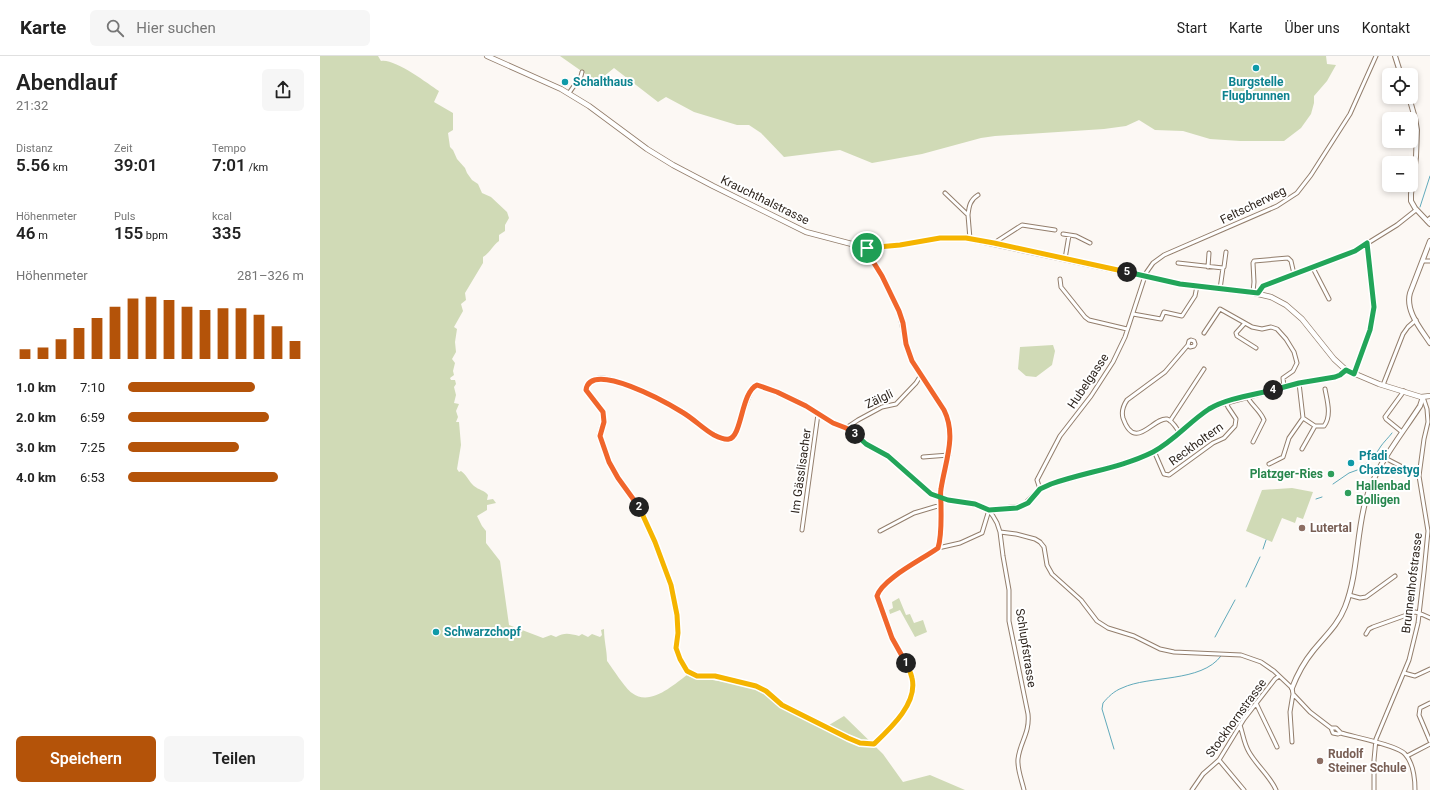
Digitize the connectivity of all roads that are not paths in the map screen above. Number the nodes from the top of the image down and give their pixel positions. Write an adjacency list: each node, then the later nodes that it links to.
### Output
1 (487, 56): 6 (main road, Krauchthalstrasse)
2 (1376, 56): 32 (street, Feltscherweg)
3 (1395, 56): 4 (street)
4 (1399, 68)
5 (582, 72): 6 (street)
6 (569, 93): 21 (main road, Krauchthalstrasse)
7 (1411, 104): 10 (street)
8 (945, 193): 11 (street)
9 (978, 194): 11 (street)
10 (1416, 210): 12 (street); 20 (street)
11 (968, 215): 16 (street)
12 (1429, 221)
13 (1056, 230): 18 (street)
14 (1063, 234): 15 (street)
15 (1069, 235): 19 (street); 24 (street)
16 (970, 239): 18 (main road, Krauchthalstrasse); 21 (main road, Krauchthalstrasse)
17 (1430, 241): 25 (street)
18 (994, 243): 24 (main road, Krauchthalstrasse)
19 (1090, 243)
20 (1367, 243): 30 (street); 49 (street)
21 (867, 248): 50 (street)
22 (1226, 252): 29 (street)
23 (1209, 253): 28 (street)
24 (1065, 258): 32 (main road, Krauchthalstrasse)
25 (1423, 261): 26 (street); 40 (street)
26 (1430, 261)
27 (1178, 263): 28 (street)
28 (1208, 266): 29 (street)
29 (1223, 268): 35 (street)
30 (1313, 268): 31 (street); 38 (street)
31 (1294, 274): 36 (street); 37 (street)
32 (1145, 276): 34 (main road, Krauchthalstrasse); 39 (street, Hubelgasse)
33 (1060, 279): 42 (street)
34 (1197, 286): 35 (main road, Krauchthalstrasse); 39 (street)
35 (1220, 289): 36 (main road, Krauchthalstrasse)
36 (1253, 292): 37 (main road, Krauchthalstrasse)
37 (1258, 293): 48 (main road, Krauchthalstrasse)
38 (1329, 299)
39 (1133, 314): 42 (street, Hubelgasse)
40 (1416, 320): 44 (street); 54 (street)
41 (1245, 323): 43 (street); 46 (street); 55 (street)
42 (1127, 329): 80 (street, Hubelgasse)
43 (1204, 333)
44 (1430, 343)
45 (1188, 345): 64 (street)
46 (1256, 348)
47 (1204, 369): 64 (street)
48 (1346, 370): 49 (main road, Krauchthalstrasse); 52 (street)
49 (1354, 374): 54 (main road, Krauchthalstrasse)
50 (922, 375): 51 (street, Zälgli); 53 (street)
51 (916, 383): 53 (street); 67 (street, Zälgli)
52 (1299, 383): 55 (street); 63 (street)
53 (927, 384): 75 (street)
54 (1383, 385): 57 (main road, Krauchthalstrasse)
55 (1284, 387): 58 (street)
56 (1325, 389): 66 (street)
57 (1404, 391): 60 (main road, Krauchthalstrasse); 69 (street)
58 (1247, 396): 61 (street); 72 (street)
59 (1430, 396): 60 (main road)
60 (1423, 397): 65 (street, Brunnenhofstrasse); 69 (street)
61 (1226, 402): 71 (street); 74 (street, Reckholtern)
62 (818, 414): 67 (street, Im Gässlisacher); 84 (street, Im Gässlisacher); 87 (street, Im Gässlisacher)
63 (1304, 418): 66 (street); 78 (street)
64 (1170, 420): 71 (street)
65 (1429, 423): 70 (street, Brunnenhofstrasse)
66 (1315, 426): 73 (street)
67 (846, 428): 81 (street, Im Gässlisacher)
68 (1430, 430): 70 (street)
69 (1402, 432): 77 (street)
70 (1426, 432): 79 (street, Brunnenhofstrasse)
71 (1180, 433): 74 (street)
72 (1253, 442)
73 (1302, 449)
74 (1154, 451): 80 (street)
75 (949, 455): 76 (street); 81 (street)
76 (923, 457)
77 (1385, 458): 79 (street); 91 (street)
78 (1269, 464)
79 (1419, 476): 88 (street, Brunnenhofstrasse)
80 (1040, 489): 83 (street)
81 (941, 498): 82 (street); 83 (street, Im Gässlisacher)
82 (941, 505): 85 (street); 87 (street)
83 (989, 510): 86 (street, Schlupfstrasse); 87 (street)
84 (802, 530)
85 (880, 531)
86 (1000, 532): 97 (street); 111 (street, Schlupfstrasse)
87 (938, 548)
88 (1424, 572): 89 (street); 92 (street, Brunnenhofstrasse)
89 (1430, 574)
90 (1395, 576): 91 (street)
91 (1349, 595): 98 (street)
92 (1419, 613): 93 (street); 94 (street); 96 (street, Brunnenhofstrasse)
93 (1430, 618)
94 (1366, 634)
95 (1430, 669): 96 (street)
96 (1404, 673): 106 (street, Brunnenhofstrasse)
97 (1279, 676): 98 (street); 100 (street, Stockhornstrasse)
98 (1292, 688): 99 (street)
99 (1293, 694): 103 (street); 105 (street)
100 (1256, 703): 102 (street, Stockhornstrasse); 108 (street)
101 (1430, 703): 107 (street)
102 (1240, 725): 110 (street, Stockhornstrasse); 114 (street)
103 (1331, 728): 104 (street); 104 (street)
104 (1341, 733): 106 (street)
105 (1292, 742)
106 (1375, 742): 109 (street); 115 (street, Brunnenhofstrasse)
107 (1430, 742): 109 (street)
108 (1277, 747)
109 (1407, 756): 116 (street)
110 (1219, 760): 112 (street, Stockhornstrasse); 113 (street)
111 (1024, 790)
112 (1192, 790)
113 (1244, 790)
114 (1276, 790)
115 (1374, 790)
116 (1415, 790)

